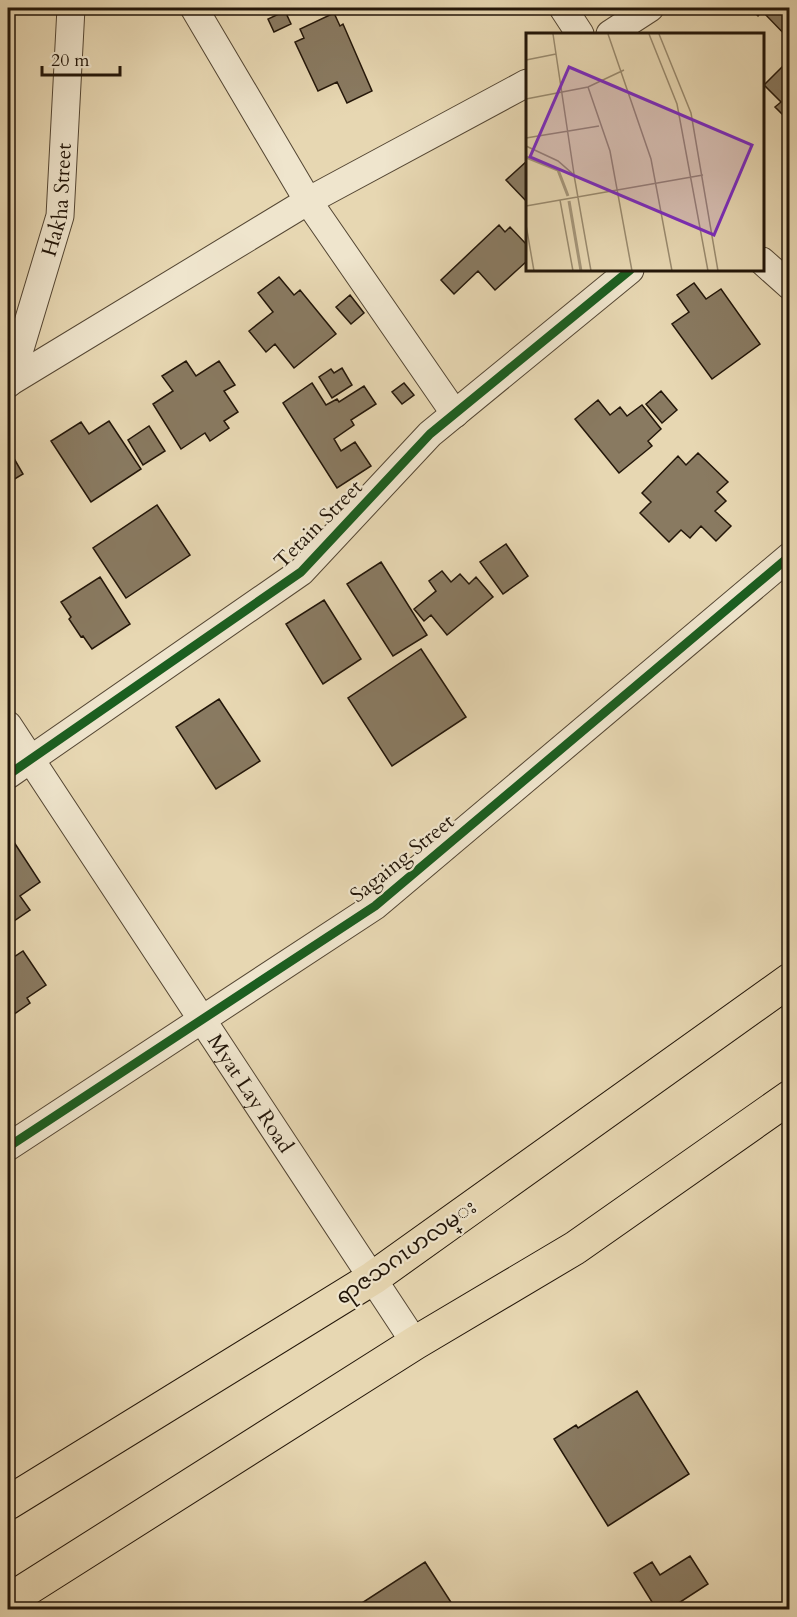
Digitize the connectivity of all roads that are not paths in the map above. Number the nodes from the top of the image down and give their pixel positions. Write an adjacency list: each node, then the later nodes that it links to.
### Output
1 (71, 8): 12 (street, Hakha Street)
2 (194, 8): 8 (street)
3 (563, 8): 5 (street)
4 (650, 8): 6 (street)
5 (579, 33)
6 (612, 33)
7 (526, 83): 8 (street)
8 (308, 201): 12 (street); 13 (street)
9 (764, 263): 11 (street)
10 (628, 272): 13 (street, Tetain Street)
11 (789, 286)
12 (9, 383)
13 (455, 414): 16 (street, Tetain Street)
14 (789, 556): 19 (street, Sagaing Street)
15 (8, 725): 16 (street, Myat Lay Road)
16 (30, 760): 17 (street, Tetain Street); 19 (street, Myat Lay Road)
17 (8, 775)
18 (789, 980): 22 (main road, ရာဇသဂၤဟလမ္း)
19 (202, 1019): 21 (street, Sagaing Street); 22 (street, Myat Lay Road)
20 (789, 1097): 23 (main road)
21 (8, 1147)
22 (373, 1278): 23 (street, Myat Lay Road); 24 (main road, ရာဇသဂၤဟလမ္း)
23 (415, 1343): 25 (main road)
24 (8, 1503)
25 (8, 1601)

